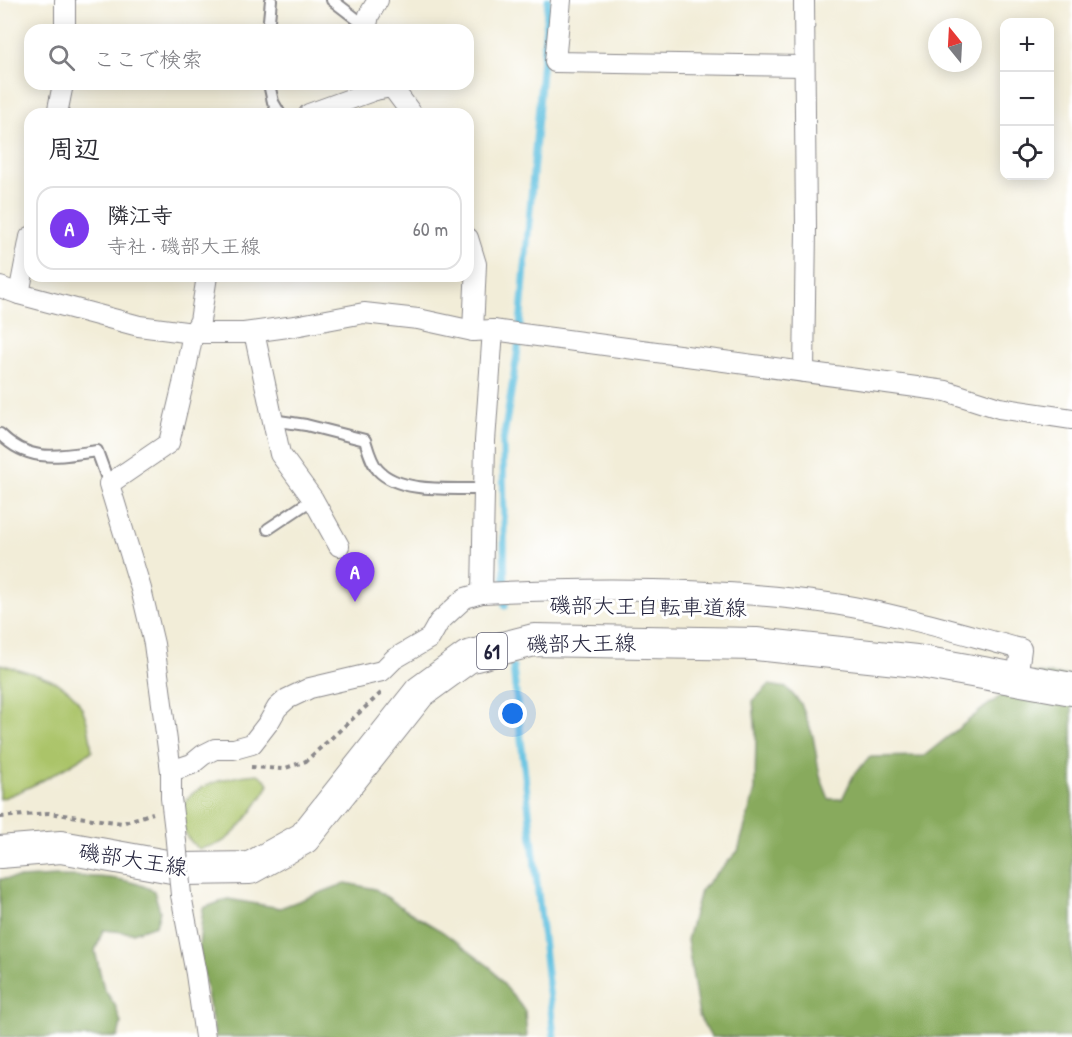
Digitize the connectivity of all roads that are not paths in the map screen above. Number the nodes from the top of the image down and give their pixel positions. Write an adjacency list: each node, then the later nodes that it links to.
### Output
1 (65, 0): 7 (street)
2 (271, 0): 8 (lane)
3 (332, 0): 9 (lane)
4 (378, 0): 10 (street)
5 (561, 0): 11 (street)
6 (804, 0): 11 (street)
7 (65, 24)
8 (269, 24)
9 (361, 24)
10 (367, 24)
11 (804, 66): 29 (street)
12 (62, 90): 16 (street)
13 (270, 90): 17 (lane)
14 (366, 90): 18 (street)
15 (394, 90): 19 (street)
16 (58, 108)
17 (276, 108)
18 (323, 108)
19 (408, 108)
20 (474, 258): 26 (street)
21 (24, 268): 24 (street)
22 (206, 282): 28 (street)
23 (0, 287): 24 (street)
24 (19, 294): 28 (street)
25 (493, 330): 26 (street); 29 (street); 34 (street)
26 (472, 331): 27 (street)
27 (254, 332): 28 (street); 31 (street)
28 (193, 333): 33 (street)
29 (804, 372): 30 (street)
30 (1072, 419)
31 (272, 420): 34 (lane); 35 (street)
32 (0, 434): 33 (lane)
33 (109, 484): 41 (street)
34 (484, 489): 38 (street)
35 (313, 499): 36 (lane); 37 (street)
36 (268, 529)
37 (339, 546)
38 (482, 593): 39 (street); 41 (street)
39 (1017, 679): 40 (main road, 磯部大王線 / 61); 42 (main road, 磯部大王線 / 61)
40 (1072, 689)
41 (171, 771): 43 (street, bridge)
42 (0, 852)
43 (205, 1037)

